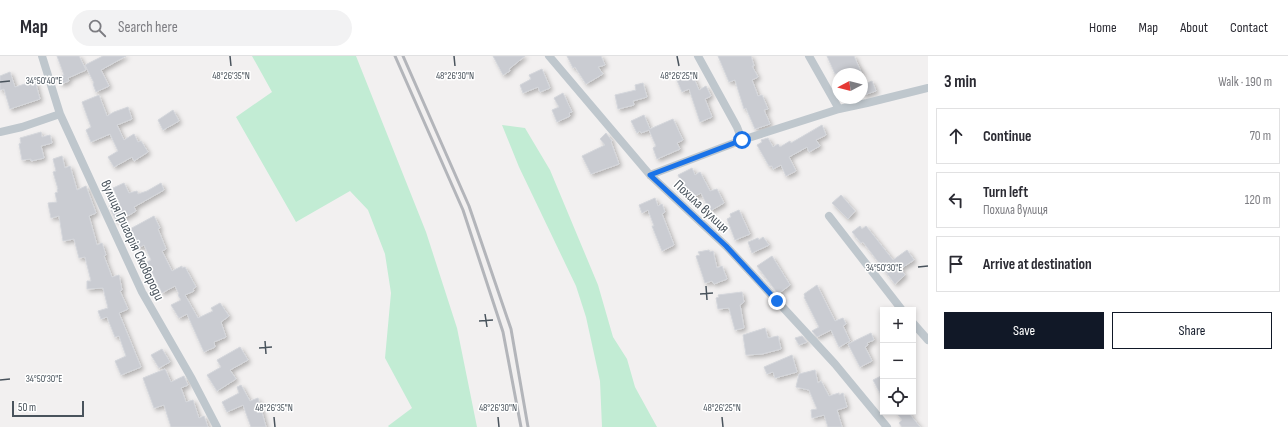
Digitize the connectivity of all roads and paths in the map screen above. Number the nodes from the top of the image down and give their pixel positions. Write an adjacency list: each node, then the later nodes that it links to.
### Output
1 (42, 56): 7 (street, вулиця Григорія Сковороди)
2 (549, 56): 10 (street, Похила вулиця)
3 (698, 56): 9 (street)
4 (810, 56): 6 (street)
5 (928, 88): 6 (street)
6 (839, 109): 9 (street)
7 (60, 114): 8 (street); 15 (street, вулиця Григорія Сковороди)
8 (0, 132)
9 (742, 140): 10 (street)
10 (650, 175): 16 (street, Похила вулиця)
11 (829, 216): 12 (street)
12 (900, 307)
13 (916, 326): 14 (street)
14 (928, 340)
15 (217, 427)
16 (887, 427)

